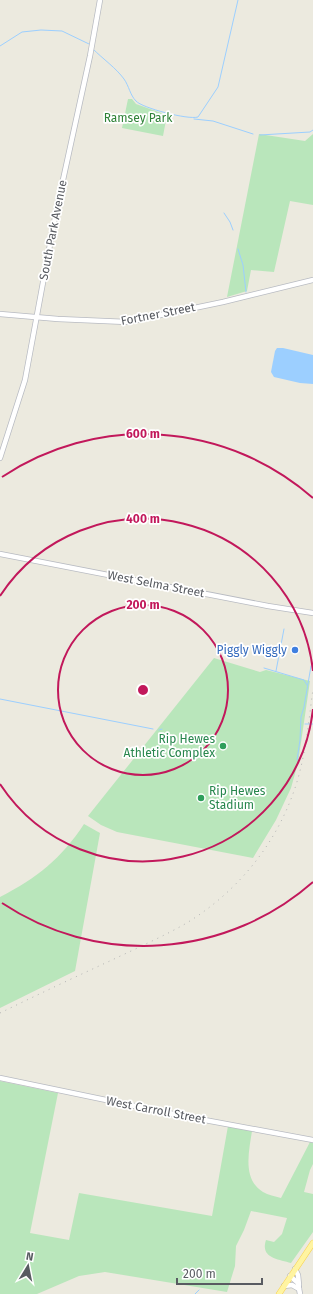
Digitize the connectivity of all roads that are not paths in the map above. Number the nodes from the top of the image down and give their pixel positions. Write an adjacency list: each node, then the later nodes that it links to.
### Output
1 (100, 0): 4 (street, South Park Avenue)
2 (313, 280): 4 (street, Fortner Street)
3 (0, 314): 4 (street, Fortner Street)
4 (36, 318): 5 (street, South Park Avenue)
5 (0, 458)
6 (0, 554): 7 (street, West Selma Street)
7 (313, 612)
8 (0, 1078): 9 (street, West Carroll Street)
9 (313, 1140)
10 (313, 1243): 11 (main road)
11 (295, 1269): 12 (main road); 14 (street)
12 (290, 1276): 13 (main road); 14 (street)
13 (284, 1286): 14 (street); 15 (main road)
14 (300, 1290)
15 (279, 1294)

